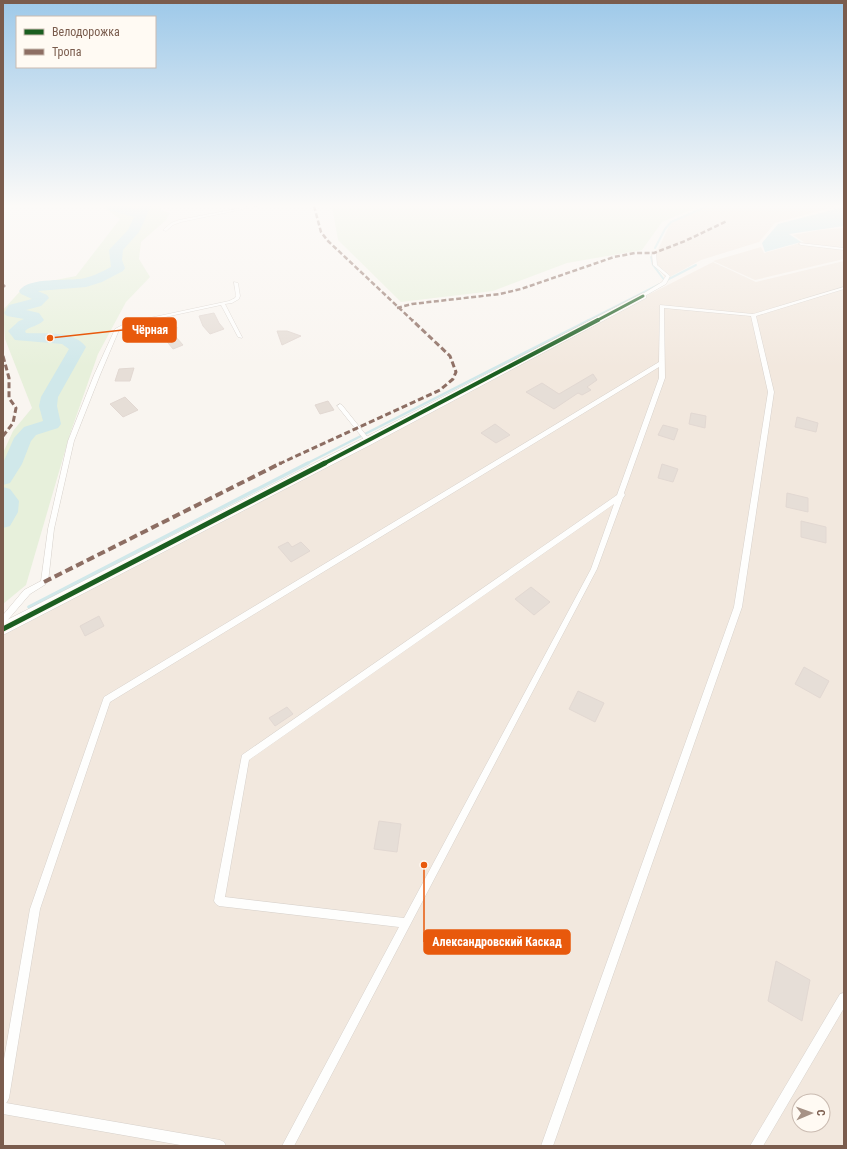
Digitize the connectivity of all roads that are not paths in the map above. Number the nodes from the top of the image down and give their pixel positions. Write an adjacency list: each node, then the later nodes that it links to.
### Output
1 (655, 260): 4 (lane)
2 (236, 283): 5 (lane)
3 (844, 288): 6 (lane)
4 (643, 296): 10 (street)
5 (222, 303): 7 (lane); 12 (lane)
6 (753, 315): 8 (lane); 20 (lane)
7 (240, 337)
8 (662, 363): 11 (lane); 16 (lane)
9 (340, 406): 10 (lane)
10 (368, 441): 13 (street)
11 (622, 494): 14 (lane); 14 (lane)
12 (3, 620)
13 (3, 629)
14 (406, 923): 19 (lane)
15 (844, 998): 21 (lane)
16 (3, 1098)
17 (3, 1108): 18 (lane)
18 (220, 1146)
19 (288, 1146)
20 (547, 1146)
21 (756, 1146)

